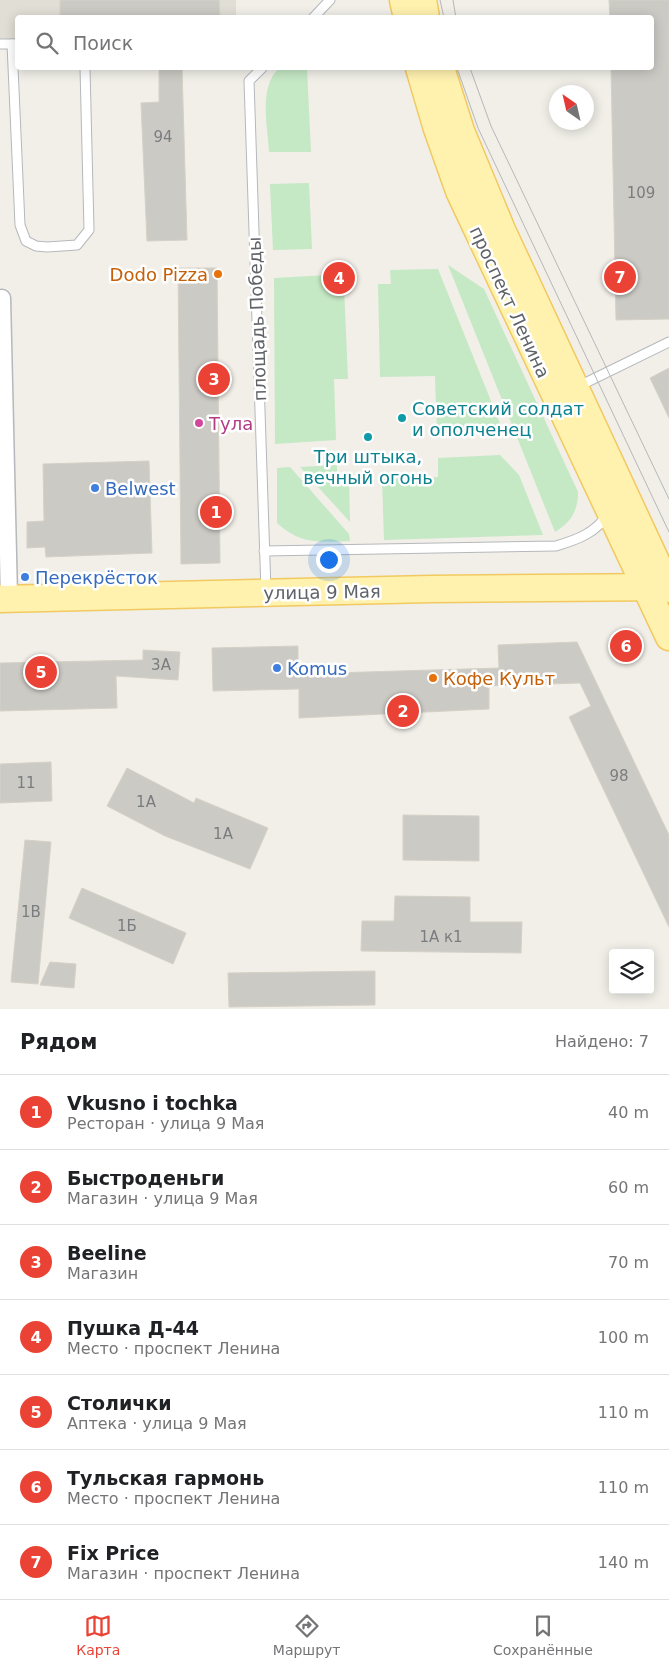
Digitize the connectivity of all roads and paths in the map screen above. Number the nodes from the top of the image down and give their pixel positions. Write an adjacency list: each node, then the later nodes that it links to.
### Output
1 (330, 0): 4 (lane)
2 (403, 0): 5 (main road)
3 (422, 0): 6 (main road)
4 (316, 15)
5 (406, 15)
6 (425, 15)
7 (0, 44): 8 (lane)
8 (15, 44)
9 (16, 70): 10 (lane)
10 (85, 70)
11 (260, 70): 19 (lane, площадь Победы)
12 (420, 70): 18 (main road, проспект Ленина)
13 (442, 70): 16 (main road, проспект Ленина)
14 (2, 298): 22 (street)
15 (669, 342): 16 (lane)
16 (574, 388): 17 (main road, проспект Ленина)
17 (620, 486): 18 (lane); 20 (main road, проспект Ленина)
18 (608, 512): 19 (lane); 20 (main road, проспект Ленина)
19 (264, 551): 21 (lane, площадь Победы)
20 (663, 587): 21 (main road, улица 9 Мая); 23 (main road, проспект Ленина)
21 (266, 593): 22 (main road, улица 9 Мая)
22 (5, 599)
23 (669, 637)

